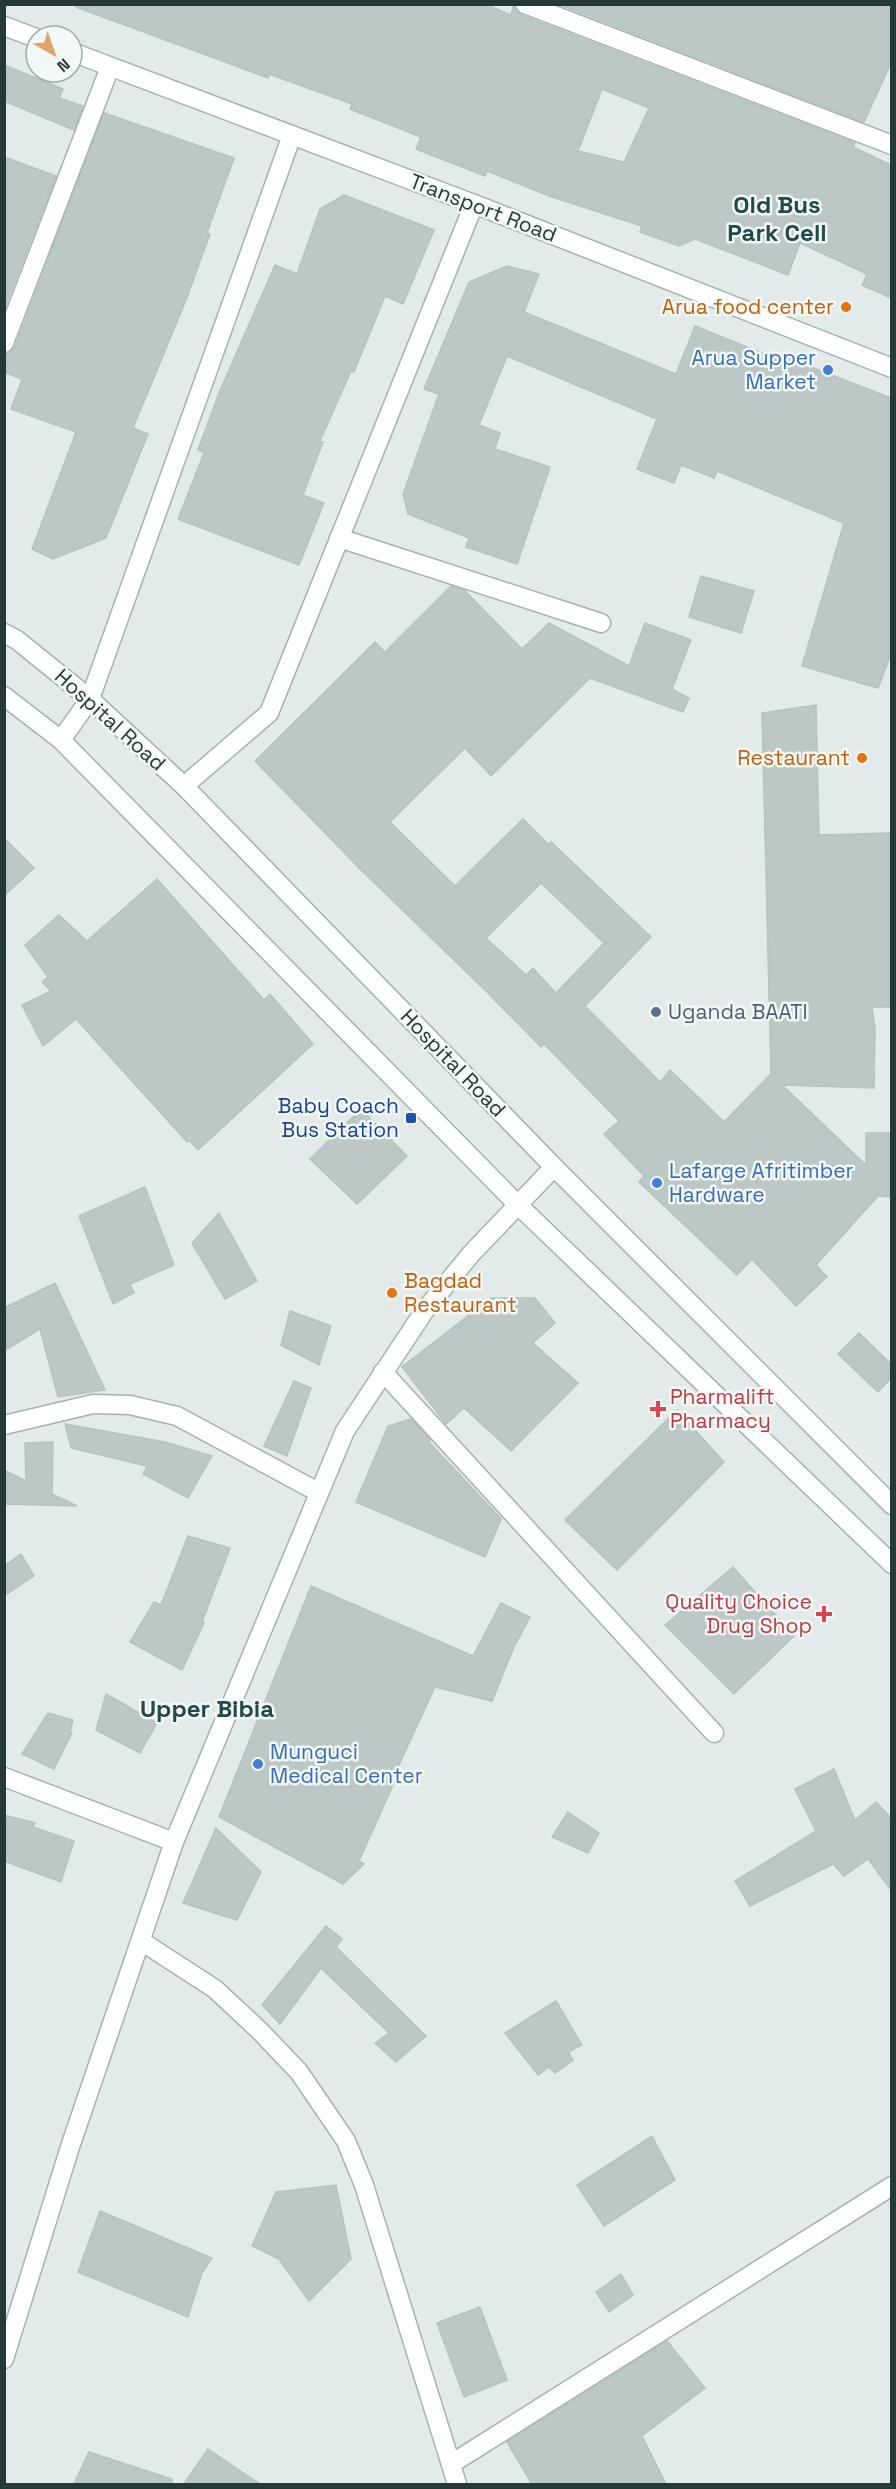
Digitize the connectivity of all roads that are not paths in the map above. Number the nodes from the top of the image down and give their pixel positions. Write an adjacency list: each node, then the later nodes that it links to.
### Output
1 (525, 4): 7 (street)
2 (4, 26): 3 (street)
3 (24, 34)
4 (84, 57): 5 (street, Transport Road)
5 (110, 67): 6 (street, Transport Road); 9 (street)
6 (292, 135): 8 (street, Transport Road); 15 (street)
7 (891, 145)
8 (474, 204): 10 (street, Transport Road); 11 (street)
9 (4, 343)
10 (891, 368)
11 (339, 538): 12 (street); 17 (street)
12 (601, 623)
13 (4, 633): 15 (street, Hospital Road)
14 (4, 696): 16 (street)
15 (90, 699): 16 (street); 17 (street, Hospital Road)
16 (61, 740): 19 (street)
17 (184, 786): 18 (street, Hospital Road)
18 (554, 1167): 19 (street); 23 (street, Hospital Road)
19 (517, 1204): 20 (street); 24 (street)
20 (383, 1372): 22 (street); 25 (street)
21 (4, 1425): 22 (street)
22 (318, 1492): 27 (street)
23 (891, 1505)
24 (891, 1564)
25 (714, 1733)
26 (4, 1777): 27 (street)
27 (174, 1842): 28 (street)
28 (141, 1941): 30 (street); 31 (street)
29 (891, 2186): 31 (street)
30 (4, 2359)
31 (452, 2464): 32 (street)
32 (457, 2484)

